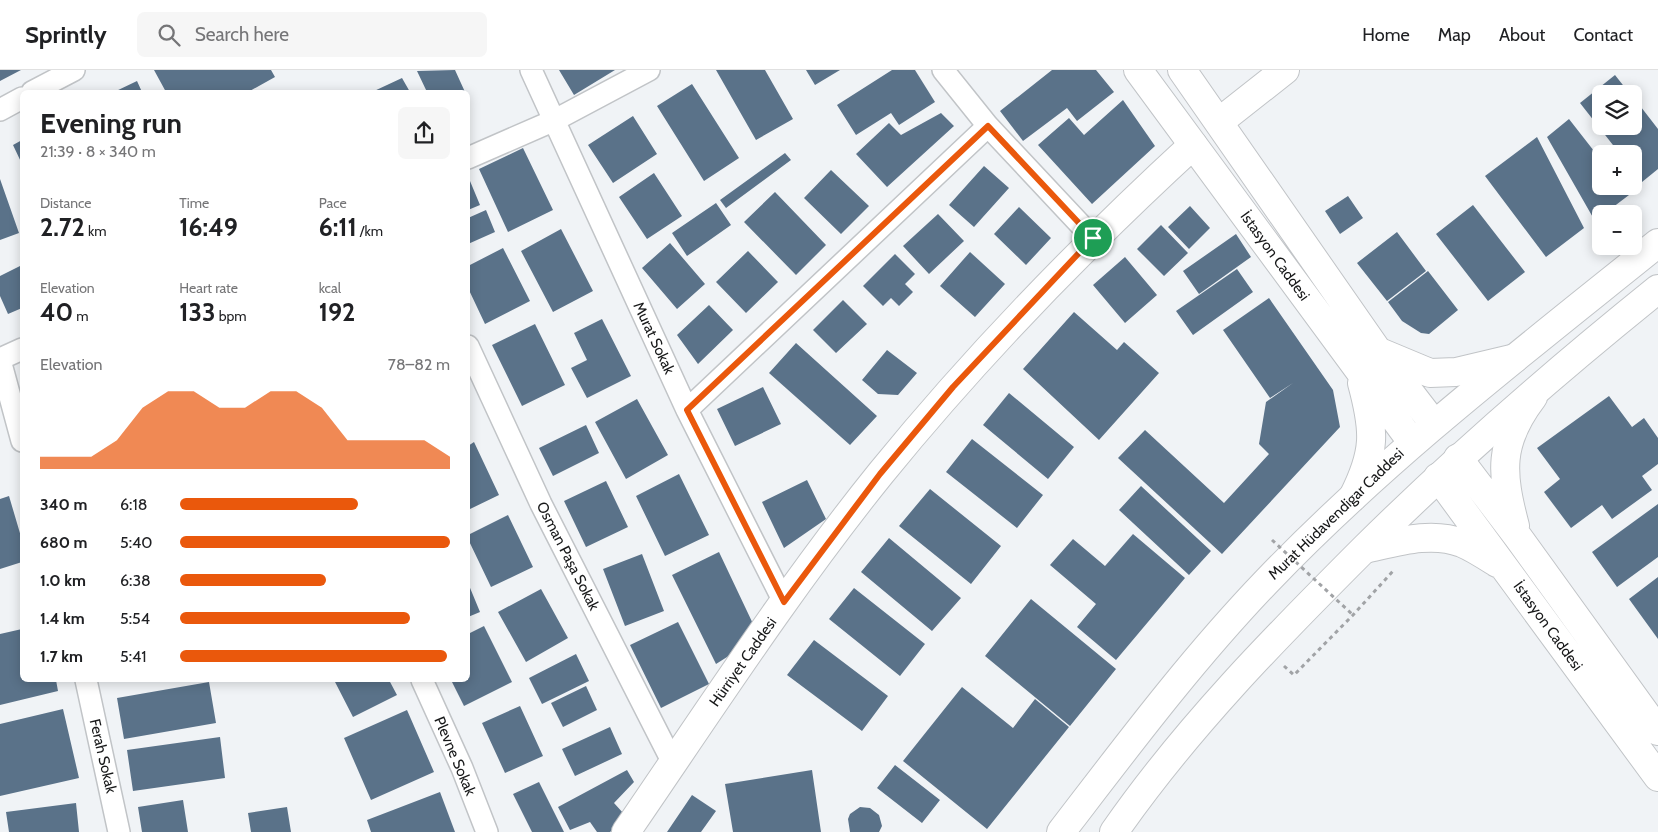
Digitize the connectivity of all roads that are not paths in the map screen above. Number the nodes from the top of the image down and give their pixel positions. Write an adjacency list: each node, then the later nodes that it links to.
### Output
1 (74, 70): 8 (street)
2 (531, 70): 11 (street, Murat Sokak)
3 (649, 70): 11 (street)
4 (943, 70): 13 (street)
5 (1138, 70): 14 (main road, İstasyon Caddesi)
6 (1182, 70): 12 (main road, İstasyon Caddesi)
7 (1285, 70): 12 (main road, Hürriyet Caddesi)
8 (36, 90)
9 (20, 99): 10 (street)
10 (0, 110)
11 (554, 120): 15 (street); 26 (street, Murat Sokak)
12 (1219, 122): 14 (main road, Hürriyet Caddesi); 21 (main road, İstasyon Caddesi)
13 (988, 126): 16 (street); 26 (street)
14 (1193, 145): 16 (main road, Hürriyet Caddesi); 24 (main road, İstasyon Caddesi)
15 (470, 157)
16 (1093, 238): 36 (main road, Hürriyet Caddesi)
17 (1658, 243): 22 (main road, Murat Hüdavendigar Caddesi)
18 (1658, 289): 25 (main road)
19 (20, 350): 23 (street)
20 (470, 350): 40 (street, Osman Paşa Sokak)
21 (1377, 350): 22 (main road); 27 (main road, İstasyon Caddesi)
22 (1515, 358): 27 (main road, Murat Hüdavendigar Caddesi)
23 (0, 359): 28 (street)
24 (1360, 372): 29 (main road, İstasyon Caddesi); 32 (main road)
25 (1544, 381): 30 (main road); 33 (main road)
26 (687, 410): 36 (street, Murat Sokak)
27 (1434, 424): 29 (main road, Murat Hüdavendigar Caddesi); 30 (main road, İstasyon Caddesi)
28 (20, 434)
29 (1412, 442): 31 (main road, İstasyon Caddesi); 32 (main road, Murat Hüdavendigar Caddesi)
30 (1458, 458): 31 (main road); 33 (main road, İstasyon Caddesi)
31 (1438, 476): 34 (main road); 35 (main road, İstasyon Caddesi)
32 (1353, 497): 45 (main road, Murat Hüdavendigar Caddesi)
33 (1518, 537): 39 (main road, İstasyon Caddesi)
34 (1365, 549): 35 (main road); 46 (main road)
35 (1506, 568): 41 (main road, İstasyon Caddesi)
36 (784, 602): 40 (main road, Hürriyet Caddesi)
37 (86, 682): 42 (street, Ferah Sokak)
38 (423, 682): 43 (street, Plevne Sokak)
39 (1658, 732)
40 (673, 763): 44 (main road, Hürriyet Caddesi)
41 (1658, 776)
42 (119, 832)
43 (487, 832)
44 (626, 832)
45 (1061, 832)
46 (1114, 832)

